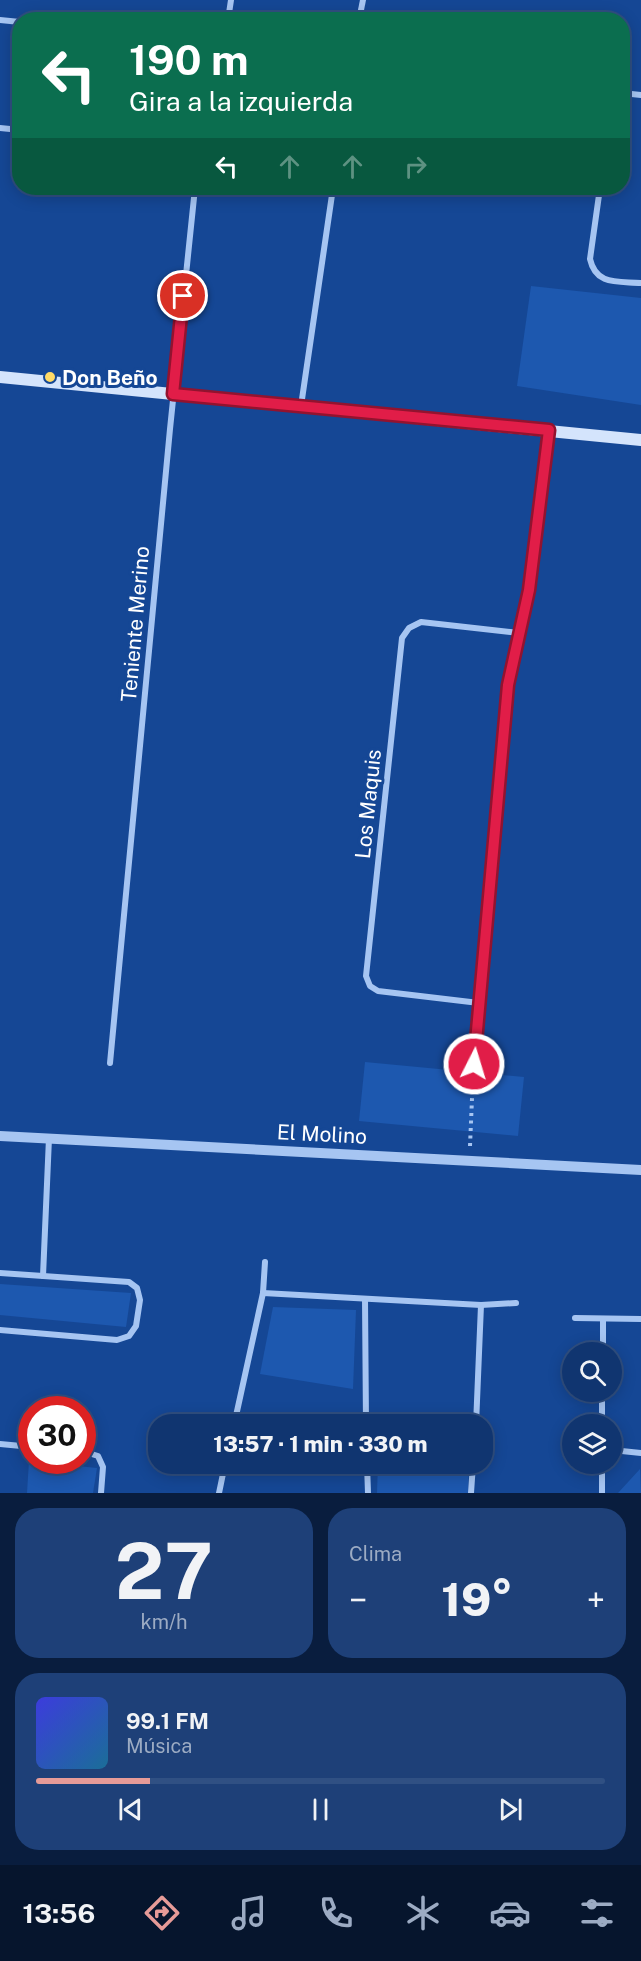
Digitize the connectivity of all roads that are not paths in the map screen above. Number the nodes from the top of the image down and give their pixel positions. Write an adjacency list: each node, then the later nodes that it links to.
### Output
1 (194, 195): 6 (street, Teniente Merino)
2 (332, 195): 7 (street)
3 (599, 195): 4 (street)
4 (641, 283)
5 (0, 377): 6 (main road)
6 (173, 394): 7 (main road); 12 (street, Teniente Merino)
7 (301, 406): 8 (main road)
8 (549, 430): 9 (main road); 10 (street)
9 (641, 440)
10 (519, 633): 11 (street); 11 (street, Los Maquis)
11 (479, 1003): 13 (street)
12 (110, 1063)
13 (474, 1064)
14 (0, 1136): 15 (street, El Molino)
15 (49, 1138): 16 (street, El Molino); 19 (street)
16 (641, 1170)
17 (265, 1262): 20 (street)
18 (0, 1273): 19 (street)
19 (43, 1276): 27 (street)
20 (263, 1293): 21 (street); 29 (street)
21 (365, 1299): 23 (street); 30 (street)
22 (516, 1303): 23 (street)
23 (481, 1305): 31 (street)
24 (575, 1318): 25 (street)
25 (603, 1319): 26 (street); 28 (street)
26 (641, 1319)
27 (0, 1330)
28 (603, 1342)
29 (236, 1414)
30 (366, 1414)
31 (476, 1414)
32 (0, 1444): 33 (street)
33 (18, 1446)
34 (622, 1451): 35 (street)
35 (641, 1453)
36 (96, 1455): 41 (street)
37 (223, 1474): 42 (street)
38 (367, 1474): 43 (street)
39 (472, 1474): 44 (street)
40 (602, 1474): 45 (street)
41 (101, 1493)
42 (219, 1493)
43 (368, 1493)
44 (471, 1493)
45 (602, 1493)

